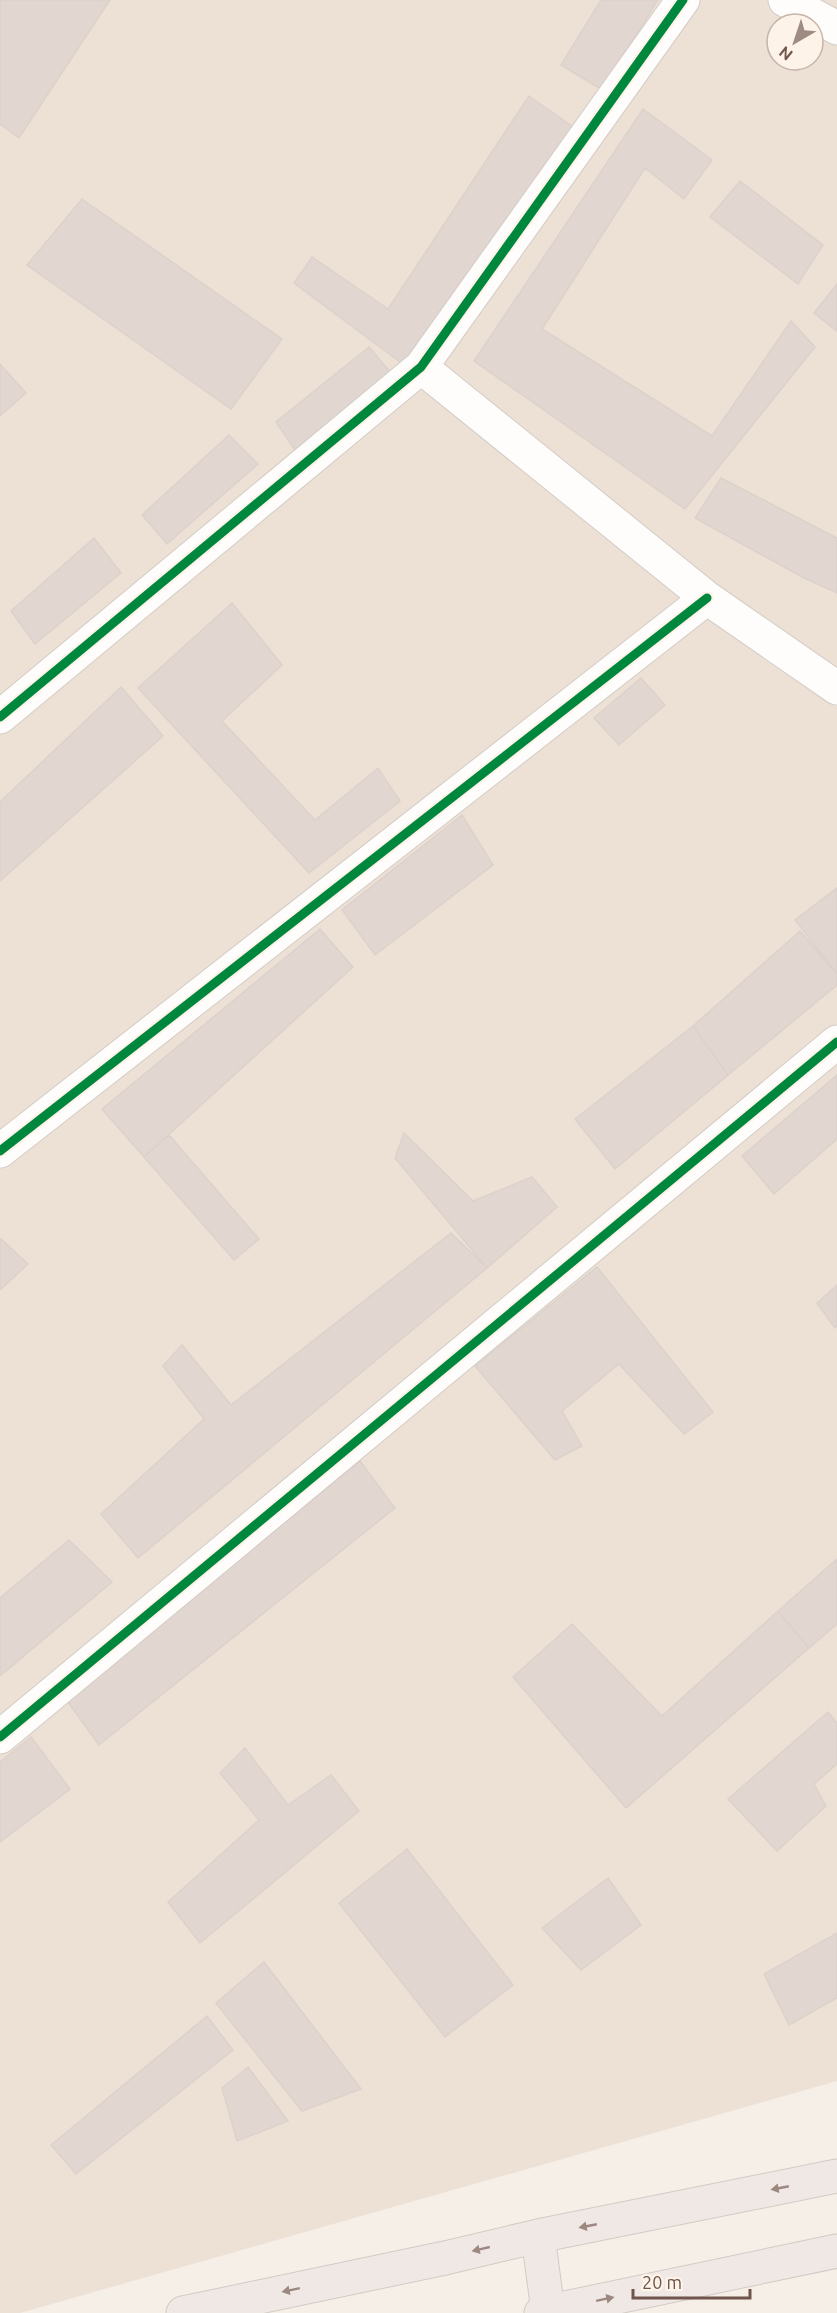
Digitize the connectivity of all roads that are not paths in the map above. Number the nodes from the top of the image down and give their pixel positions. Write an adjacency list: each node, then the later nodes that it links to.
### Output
1 (683, 0): 4 (street)
2 (785, 0): 3 (street)
3 (837, 28)
4 (421, 367): 5 (street); 7 (street)
5 (707, 598): 6 (street); 9 (street)
6 (837, 688)
7 (0, 717)
8 (837, 1042): 10 (street)
9 (0, 1151)
10 (0, 1737)
11 (837, 2176): 12 (highway, one-way to 12)
12 (538, 2236): 14 (highway); 15 (highway, one-way to 15)
13 (837, 2251): 14 (highway, one-way to 13)
14 (544, 2312)
15 (183, 2313)

